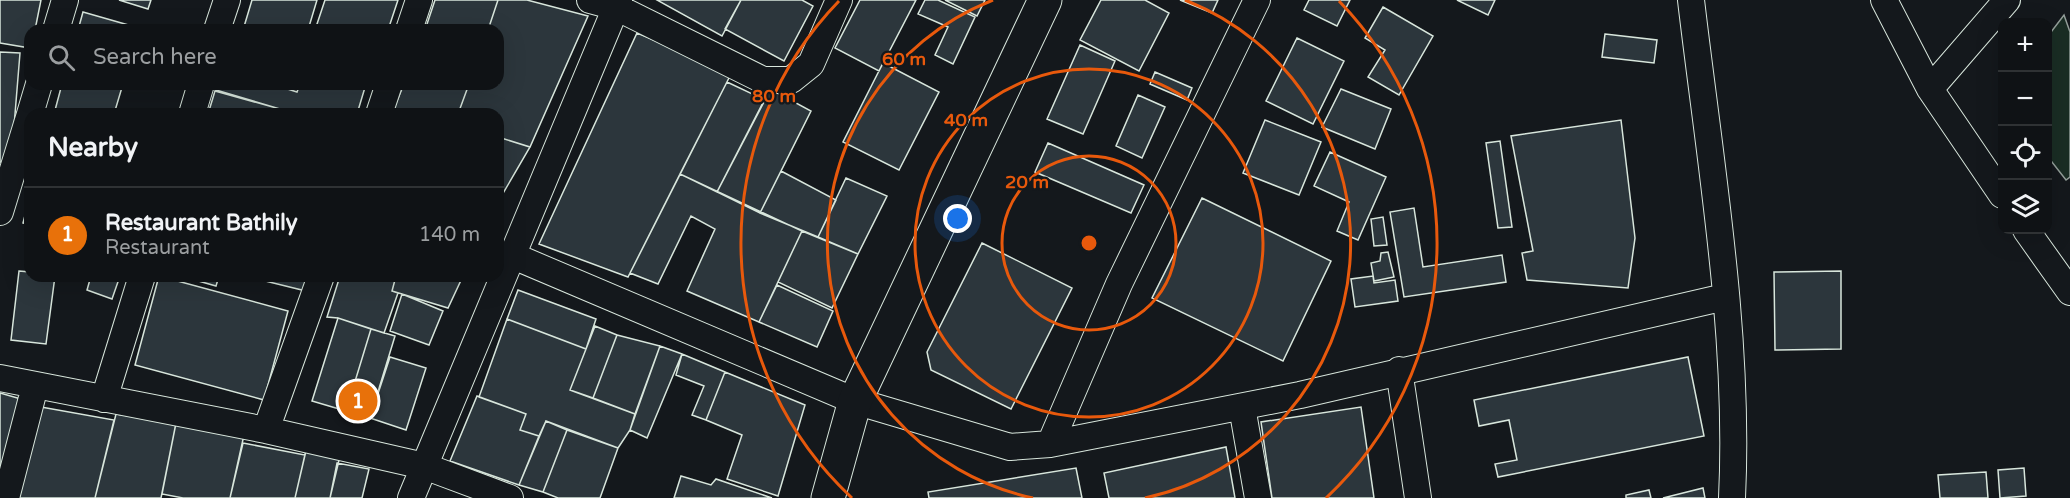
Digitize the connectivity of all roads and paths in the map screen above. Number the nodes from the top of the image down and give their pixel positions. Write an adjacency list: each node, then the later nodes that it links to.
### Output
1 (65, 0): 12 (street)
2 (227, 0): 13 (street)
3 (419, 0): 14 (street)
4 (590, 0): 11 (street)
5 (839, 0): 11 (street)
6 (1045, 0): 37 (highway)
7 (1257, 0): 40 (street)
8 (1691, 0): 32 (street)
9 (1884, 0): 15 (street)
10 (2007, 0): 15 (street)
11 (617, 3): 26 (street)
12 (58, 24)
13 (220, 24)
14 (411, 24)
15 (1930, 89): 23 (street)
16 (37, 90): 19 (street)
17 (199, 90): 20 (street)
18 (387, 90): 21 (street)
19 (32, 108)
20 (194, 108)
21 (381, 108)
22 (24, 134): 24 (street)
23 (1998, 189)
24 (0, 212)
25 (2029, 234): 31 (street)
26 (511, 255): 27 (street); 37 (street)
27 (504, 272)
28 (140, 282): 36 (street)
29 (319, 282): 39 (street)
30 (500, 282): 41 (street)
31 (2070, 292)
32 (1725, 297): 33 (street); 48 (street)
33 (1399, 370): 38 (street); 47 (street)
34 (0, 378): 35 (street)
35 (35, 386): 36 (street); 42 (street)
36 (104, 399): 39 (street)
37 (855, 401): 40 (street); 45 (highway)
38 (1242, 407): 40 (street); 46 (street)
39 (266, 430): 41 (street)
40 (1050, 444)
41 (424, 466): 43 (street); 44 (street)
42 (6, 498)
43 (411, 498)
44 (510, 498)
45 (828, 498)
46 (1258, 498)
47 (1418, 498)
48 (1732, 498)

